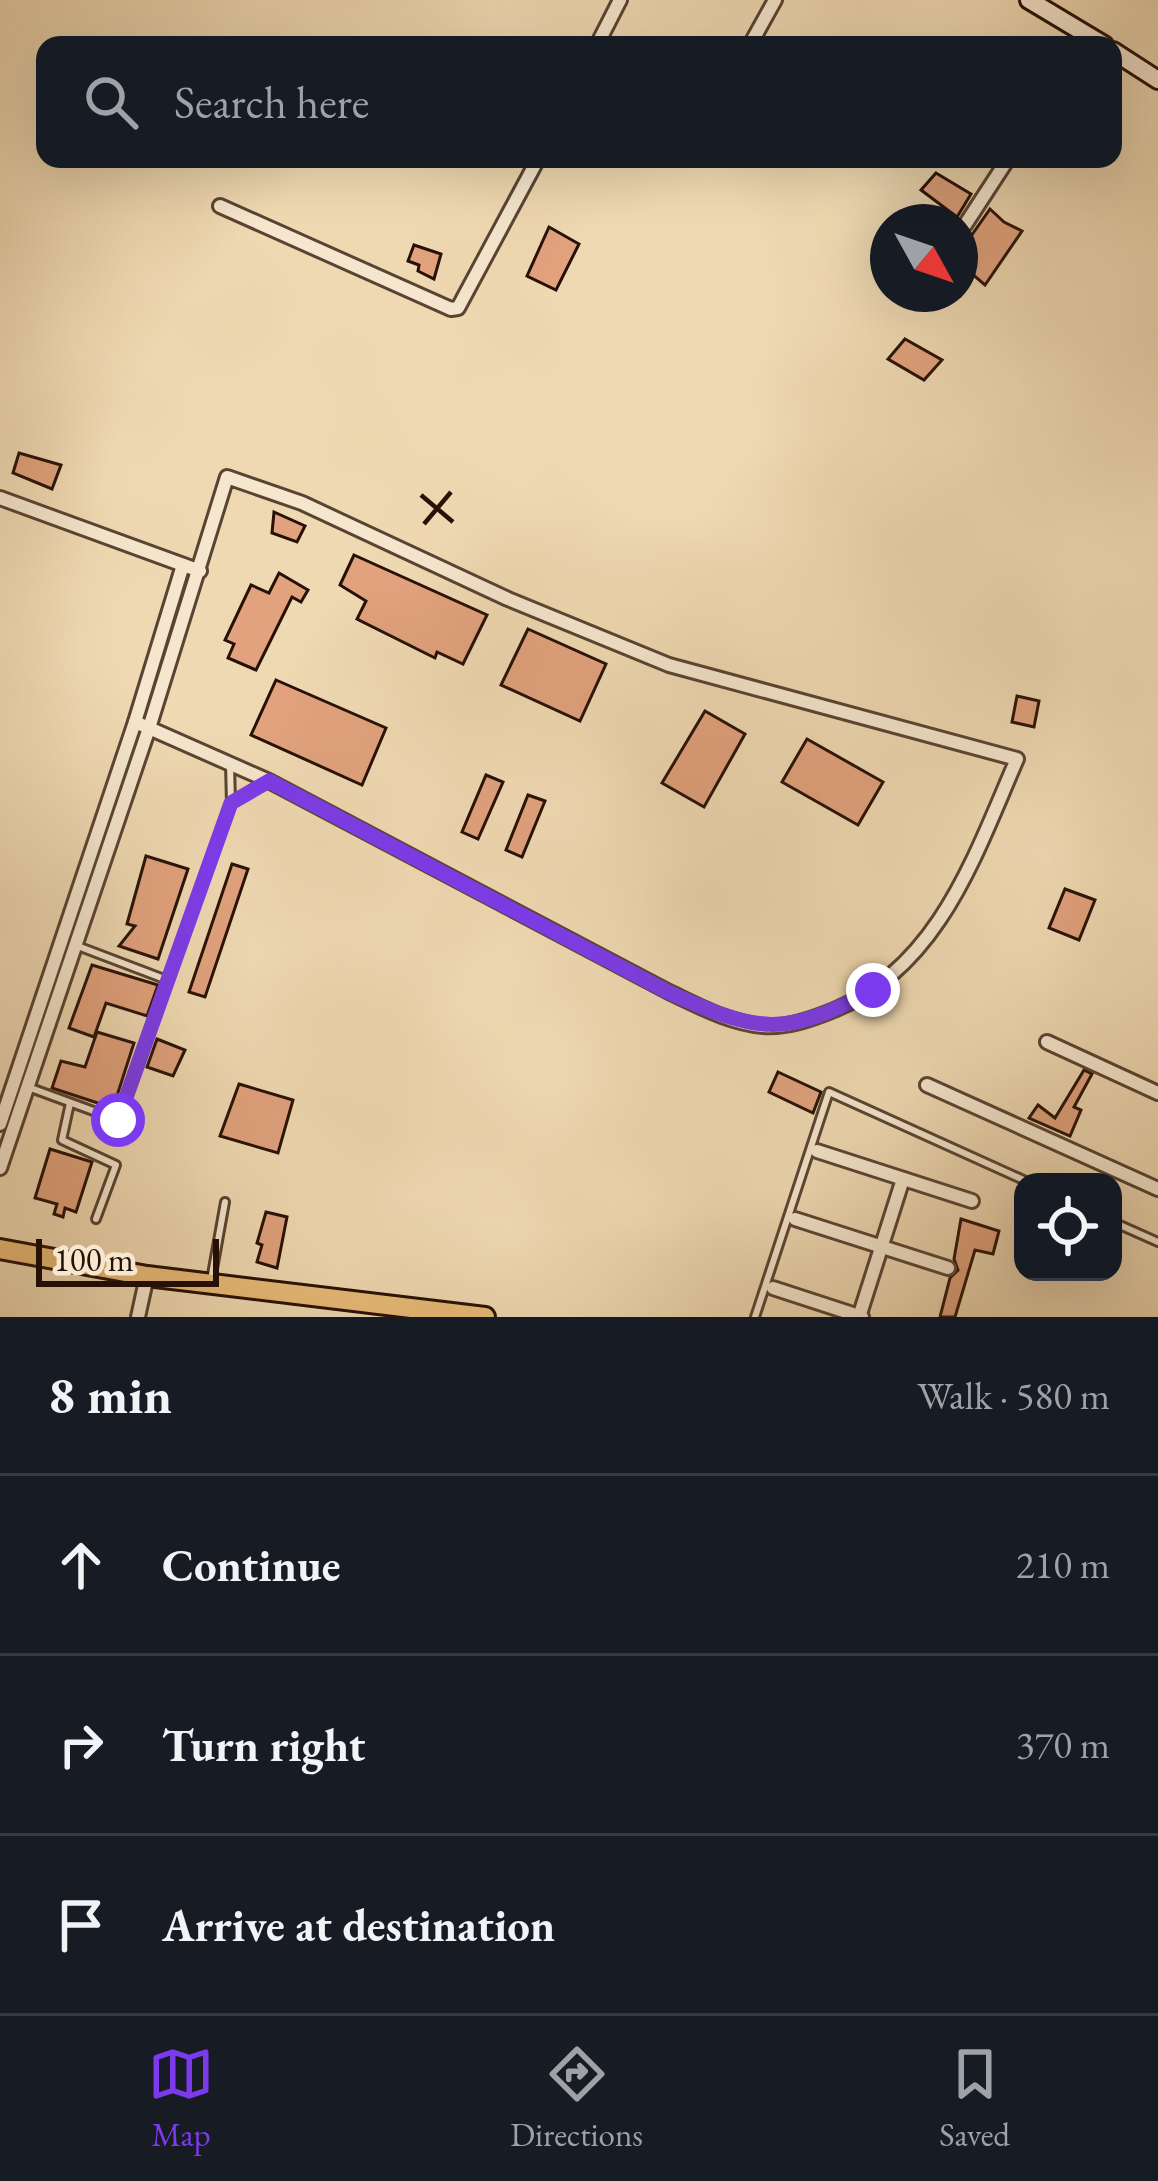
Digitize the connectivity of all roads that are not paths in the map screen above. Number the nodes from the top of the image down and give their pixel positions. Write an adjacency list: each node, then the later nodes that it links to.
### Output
1 (620, 0): 4 (street)
2 (775, 0): 5 (street)
3 (1030, 0): 6 (street)
4 (602, 36)
5 (755, 36)
6 (1087, 36)
7 (1122, 58): 8 (street)
8 (1158, 80)
9 (533, 168): 12 (street)
10 (1002, 168): 11 (street)
11 (978, 205)
12 (220, 206)
13 (0, 498): 14 (street)
14 (183, 565): 15 (street); 16 (street)
15 (200, 571): 16 (street); 18 (street)
16 (142, 725): 17 (street); 20 (street); 21 (street)
17 (230, 764): 18 (street); 19 (lane)
18 (269, 781): 19 (lane)
19 (231, 803): 22 (lane)
20 (62, 940): 21 (lane); 24 (street)
21 (76, 946): 22 (lane); 24 (street)
22 (167, 980): 27 (lane)
23 (1046, 1042): 26 (street)
24 (20, 1084): 27 (lane); 28 (street); 30 (street)
25 (927, 1085): 33 (street)
26 (1158, 1093)
27 (70, 1103): 36 (lane)
28 (0, 1124)
29 (817, 1151): 32 (street)
30 (0, 1168)
31 (1014, 1176): 48 (lane)
32 (903, 1179): 34 (street); 40 (street)
33 (1158, 1189)
34 (972, 1201)
35 (225, 1202): 44 (lane)
36 (96, 1220)
37 (794, 1220): 40 (street)
38 (1122, 1226): 39 (lane)
39 (1158, 1242)
40 (881, 1247): 42 (street); 49 (street)
41 (0, 1249): 43 (main road)
42 (949, 1268)
43 (147, 1276): 44 (main road); 46 (street)
44 (211, 1284): 47 (main road)
45 (772, 1288): 49 (street)
46 (138, 1317)
47 (485, 1317)
48 (754, 1317)
49 (860, 1317)

